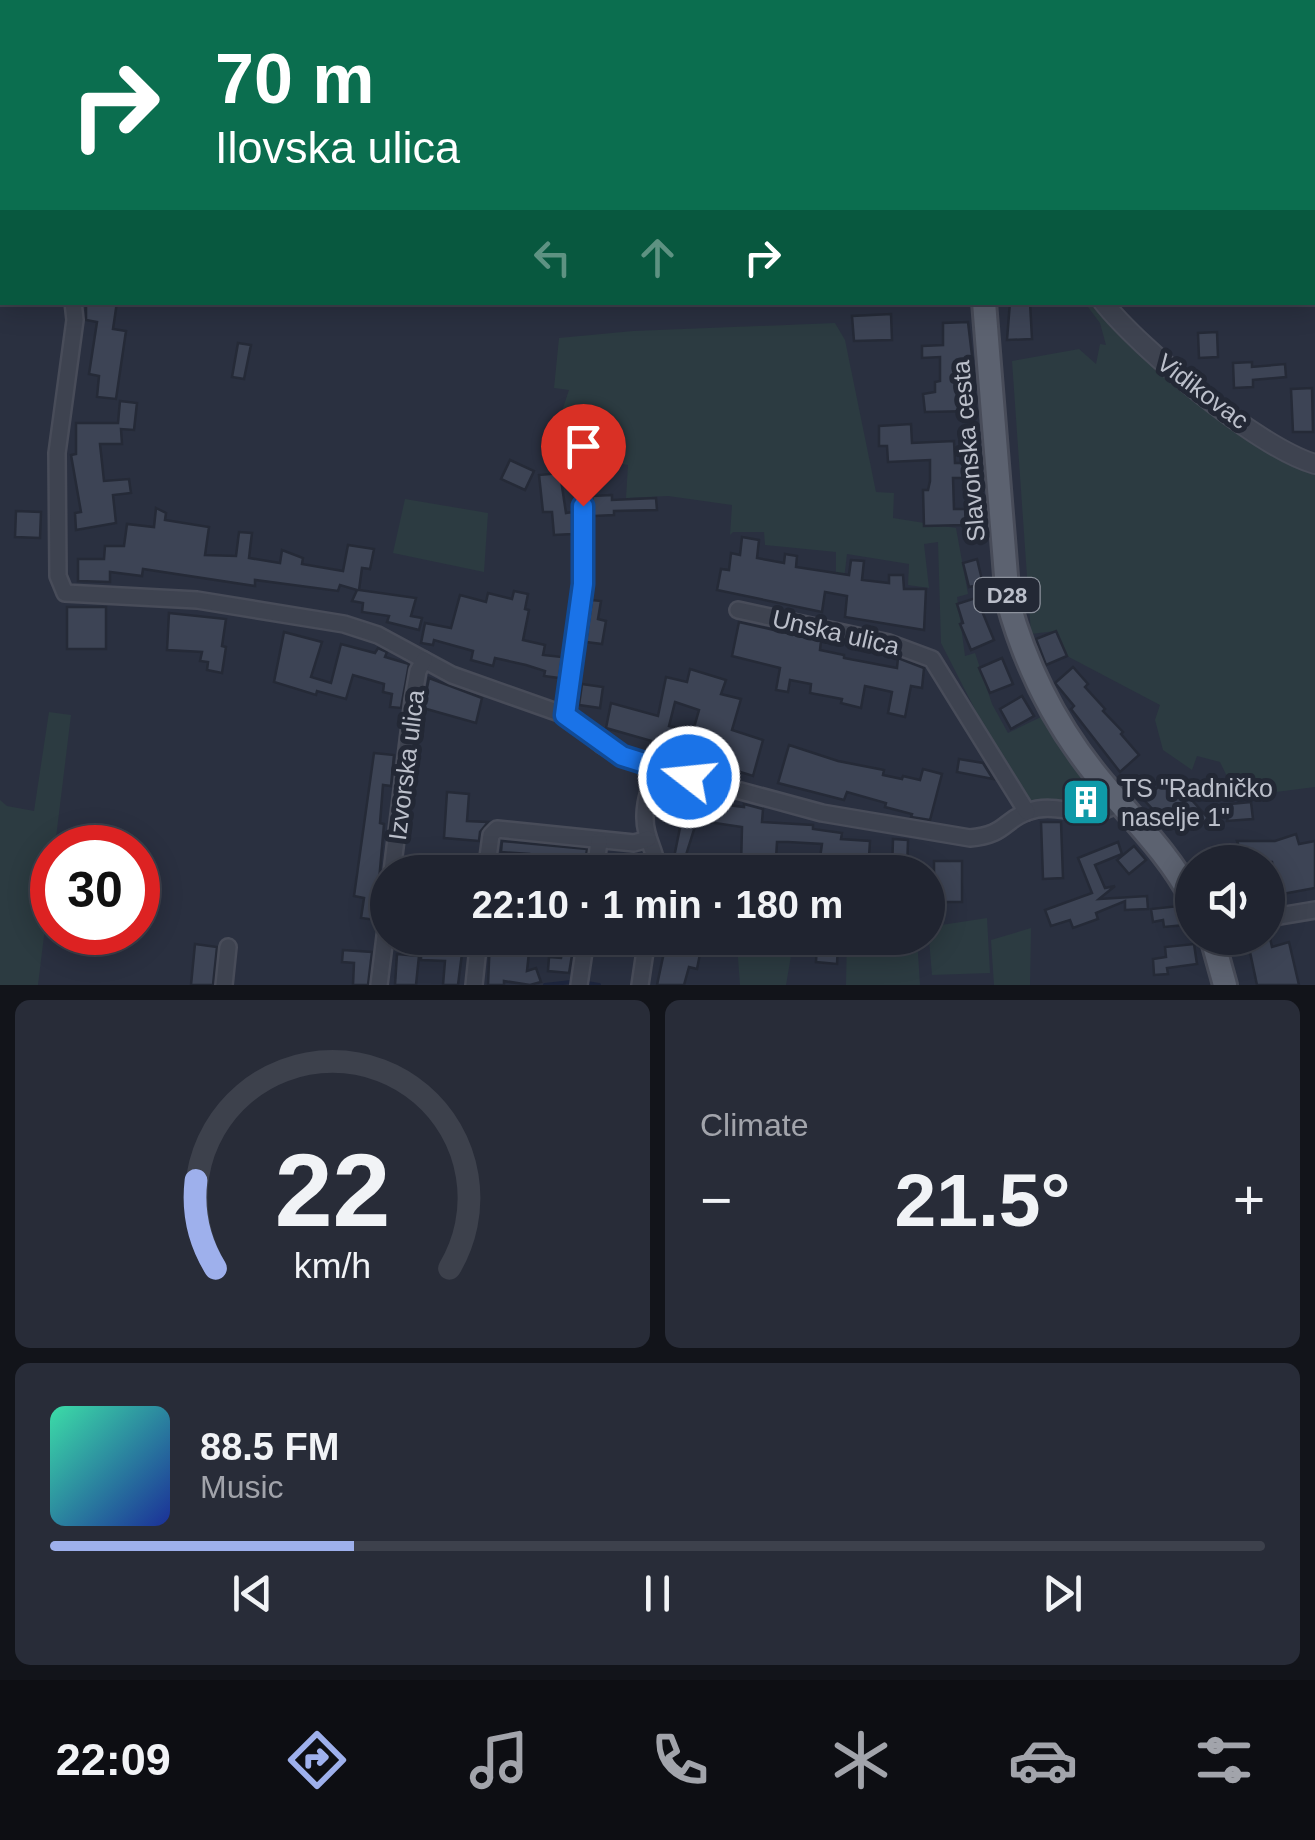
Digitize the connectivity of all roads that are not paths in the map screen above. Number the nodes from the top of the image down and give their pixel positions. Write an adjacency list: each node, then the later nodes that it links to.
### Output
1 (74, 305): 7 (street)
2 (984, 305): 10 (main road, Slavonska cesta / D28)
3 (1105, 305): 4 (street, Vidikovac)
4 (1315, 464)
5 (583, 506): 8 (street)
6 (738, 610): 11 (street, Unska ulica)
7 (424, 660): 8 (street); 14 (street, Izvorska ulica)
8 (565, 715): 9 (street)
9 (656, 768): 11 (street); 12 (street)
10 (1120, 803): 11 (street); 18 (main road, Slavonska cesta / D28)
11 (1027, 812)
12 (648, 840): 13 (street); 17 (street)
13 (599, 841): 15 (street); 16 (street)
14 (394, 855)
15 (488, 855)
16 (597, 855)
17 (657, 855)
18 (1175, 870)
19 (1315, 910): 20 (street)
20 (1285, 915)
21 (228, 947): 27 (street)
22 (383, 955): 28 (street)
23 (477, 955): 29 (street)
24 (583, 955): 30 (street)
25 (644, 955): 31 (street)
26 (1217, 955): 32 (main road)
27 (224, 985)
28 (379, 985)
29 (474, 985)
30 (579, 985)
31 (640, 985)
32 (1225, 985)

